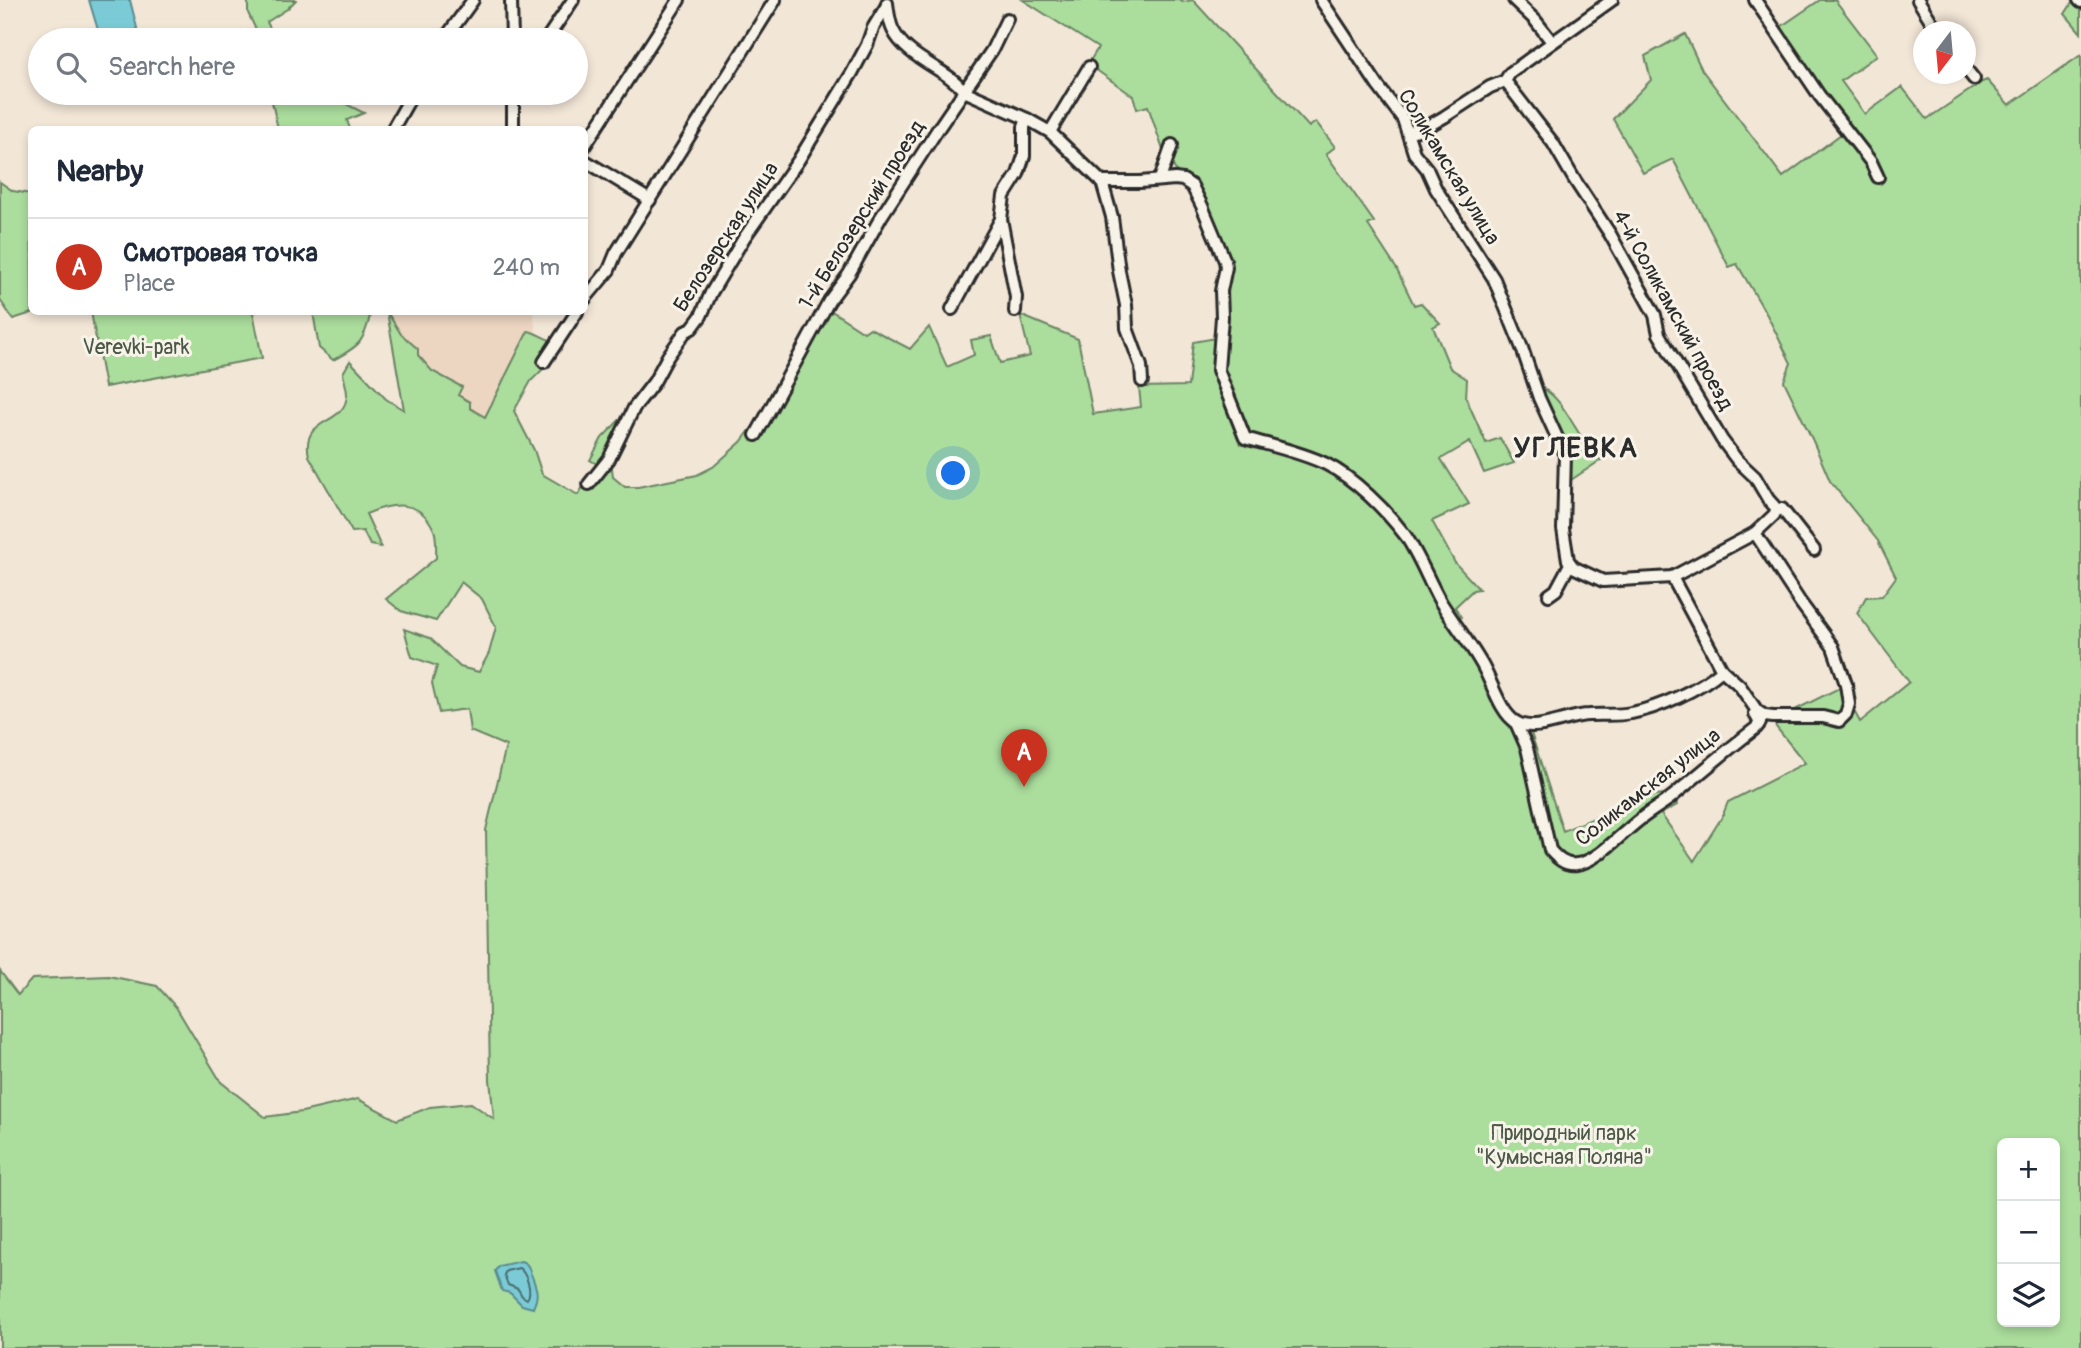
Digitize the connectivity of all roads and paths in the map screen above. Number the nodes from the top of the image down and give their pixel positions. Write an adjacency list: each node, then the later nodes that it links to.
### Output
1 (473, 0): 14 (street)
2 (511, 0): 15 (street)
3 (573, 0): 16 (street)
4 (679, 0): 28 (street)
5 (775, 0): 34 (street)
6 (1321, 0): 27 (street, Соликамская улица)
7 (1514, 0): 17 (street)
8 (1612, 0): 17 (street)
9 (1755, 0): 31 (street)
10 (1918, 0): 13 (street)
11 (887, 2): 20 (street); 43 (street, Белозерская улица)
12 (1007, 19): 20 (street, 1-й Белозерский проезд)
13 (1931, 21)
14 (453, 28)
15 (512, 28)
16 (554, 28)
17 (1552, 42): 19 (street)
18 (1089, 67): 26 (street)
19 (1505, 81): 27 (street); 44 (street, 4-й Соликамский проезд)
20 (964, 91): 23 (street); 42 (street, 1-й Белозерский проезд)
21 (406, 105): 24 (street)
22 (513, 105): 25 (street)
23 (1027, 120): 26 (street); 35 (street)
24 (394, 126)
25 (513, 126)
26 (1050, 132): 33 (street)
27 (1408, 132): 47 (street, Соликамская улица)
28 (588, 141)
29 (1172, 145): 32 (street)
30 (588, 162): 34 (street)
31 (1878, 177)
32 (1160, 179): 33 (street); 52 (street, Соликамская улица)
33 (1102, 183): 41 (street)
34 (650, 200): 36 (street)
35 (1001, 219): 37 (street); 38 (street)
36 (588, 295)
37 (952, 309)
38 (1015, 311)
39 (575, 315): 40 (street)
40 (544, 362)
41 (1142, 381)
42 (756, 435)
43 (589, 484)
44 (1777, 509): 45 (street); 46 (street, 4-й Соликамский проезд)
45 (1755, 533): 48 (street); 51 (street)
46 (1814, 550)
47 (1570, 564): 48 (street); 49 (street)
48 (1672, 577): 50 (street)
49 (1549, 595)
50 (1722, 670): 51 (street); 52 (street)
51 (1758, 710): 52 (street, Соликамская улица)
52 (1516, 723)

